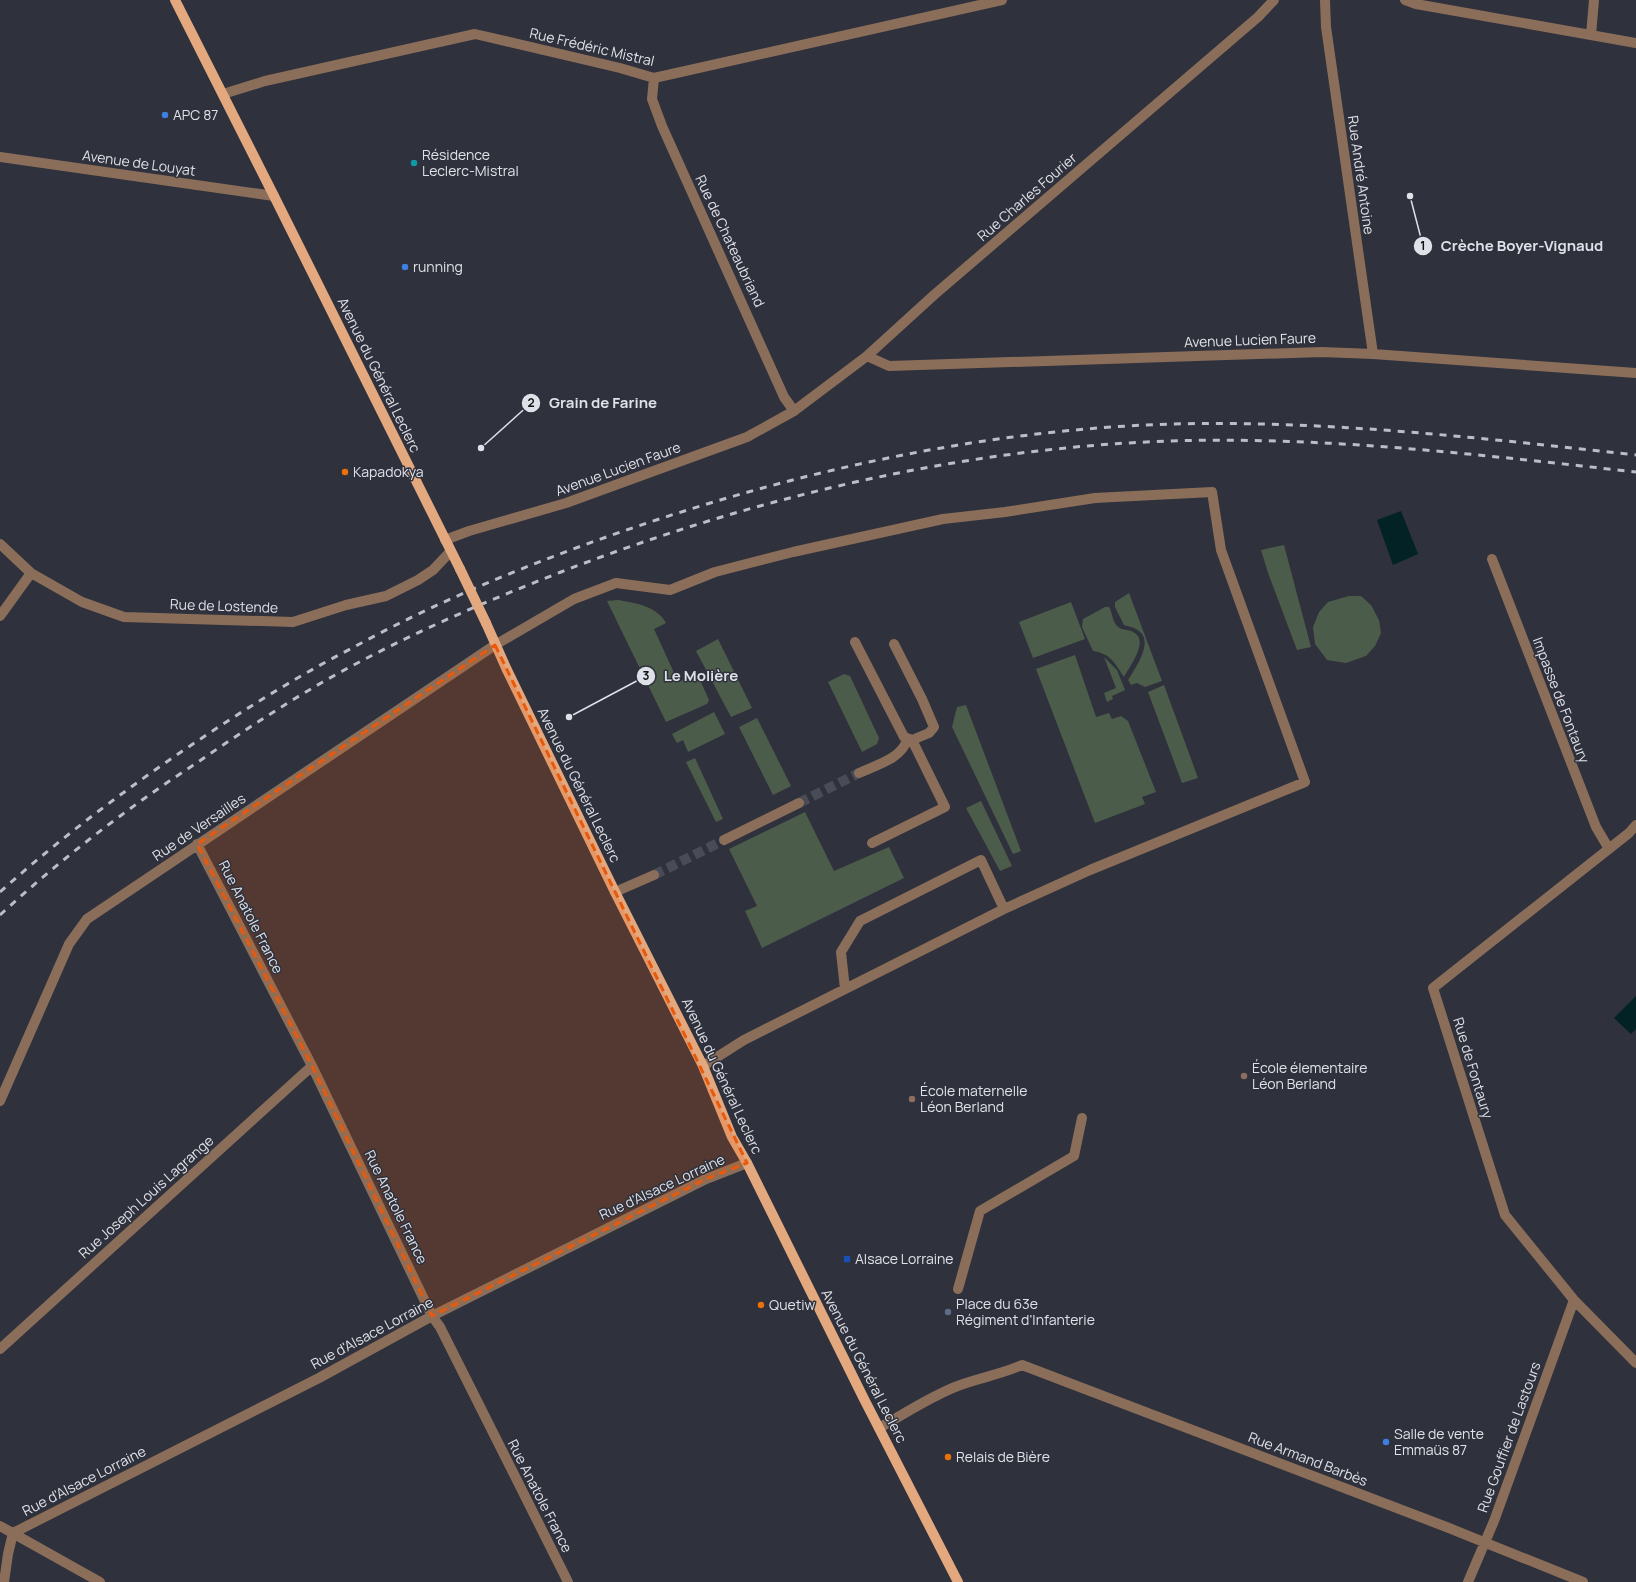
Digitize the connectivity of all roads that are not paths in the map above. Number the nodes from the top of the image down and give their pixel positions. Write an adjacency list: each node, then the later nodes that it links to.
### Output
1 (175, 0): 10 (main road, Avenue du Général Leclerc)
2 (1002, 0): 9 (street, Rue Frédéric Mistral)
3 (1274, 0): 14 (street, Rue Charles Fourier)
4 (1325, 0): 13 (street, Rue André Antoine)
5 (1405, 0): 7 (street)
6 (1594, 0): 7 (street)
7 (1591, 35): 8 (street)
8 (1636, 43)
9 (654, 78): 10 (street, Rue Frédéric Mistral); 16 (street, Rue de Chateaubriand)
10 (223, 94): 12 (main road, Avenue du Général Leclerc)
11 (0, 157): 12 (street, Avenue de Louyat)
12 (274, 196): 17 (main road, Avenue du Général Leclerc)
13 (1373, 354): 14 (street, Avenue Lucien Faure); 15 (street, Avenue Lucien Faure)
14 (867, 356): 16 (street, Rue Charles Fourier)
15 (1636, 373)
16 (794, 411): 17 (street, Avenue Lucien Faure)
17 (445, 540): 19 (main road, Avenue du Général Leclerc)
18 (0, 544): 21 (street, Rue de Lostende)
19 (450, 552): 21 (street, Rue de Lostende); 25 (main road, Avenue du Général Leclerc, bridge)
20 (1492, 559): 33 (street, Impasse de Fontaury)
21 (32, 573): 22 (street)
22 (0, 616)
23 (855, 642): 26 (street)
24 (894, 644): 26 (street)
25 (495, 645): 32 (street, Rue de Versailles); 35 (main road, Avenue du Général Leclerc); 36 (street, Rue de Versailles)
26 (910, 740): 27 (street); 31 (street)
27 (859, 774)
28 (799, 803): 30 (street)
29 (1636, 825): 33 (street, Rue de Fontaury)
30 (724, 840)
31 (872, 842)
32 (198, 844): 38 (street, Rue Anatole France); 40 (street, Rue de Versailles)
33 (1610, 848): 44 (street, Rue de Fontaury)
34 (654, 875): 35 (street)
35 (615, 892): 39 (main road, Avenue du Général Leclerc)
36 (1004, 909): 37 (street); 37 (street)
37 (845, 989): 39 (street)
38 (312, 1066): 45 (street, Rue Anatole France); 46 (street, Rue Joseph Louis Lagrange)
39 (703, 1066): 42 (main road, Avenue du Général Leclerc)
40 (0, 1101)
41 (1082, 1118): 43 (street)
42 (747, 1162): 45 (street, Rue d'Alsace Lorraine); 48 (main road, Avenue du Général Leclerc)
43 (958, 1289)
44 (1574, 1300): 47 (street, Rue de Fontaury); 51 (street, Rue Gouffier de Lastours)
45 (432, 1316): 50 (street, Rue d'Alsace Lorraine); 54 (street, Rue Anatole France)
46 (0, 1348)
47 (1636, 1363)
48 (879, 1428): 51 (street, Rue Armand Barbès); 55 (main road, Avenue du Général Leclerc)
49 (0, 1526): 50 (street)
50 (13, 1533): 52 (street); 53 (street)
51 (1485, 1542): 56 (street, Rue Gouffier de Lastours); 57 (street, Rue Armand Barbès)
52 (4, 1582)
53 (100, 1582)
54 (568, 1582)
55 (958, 1582)
56 (1468, 1582)
57 (1583, 1582)

